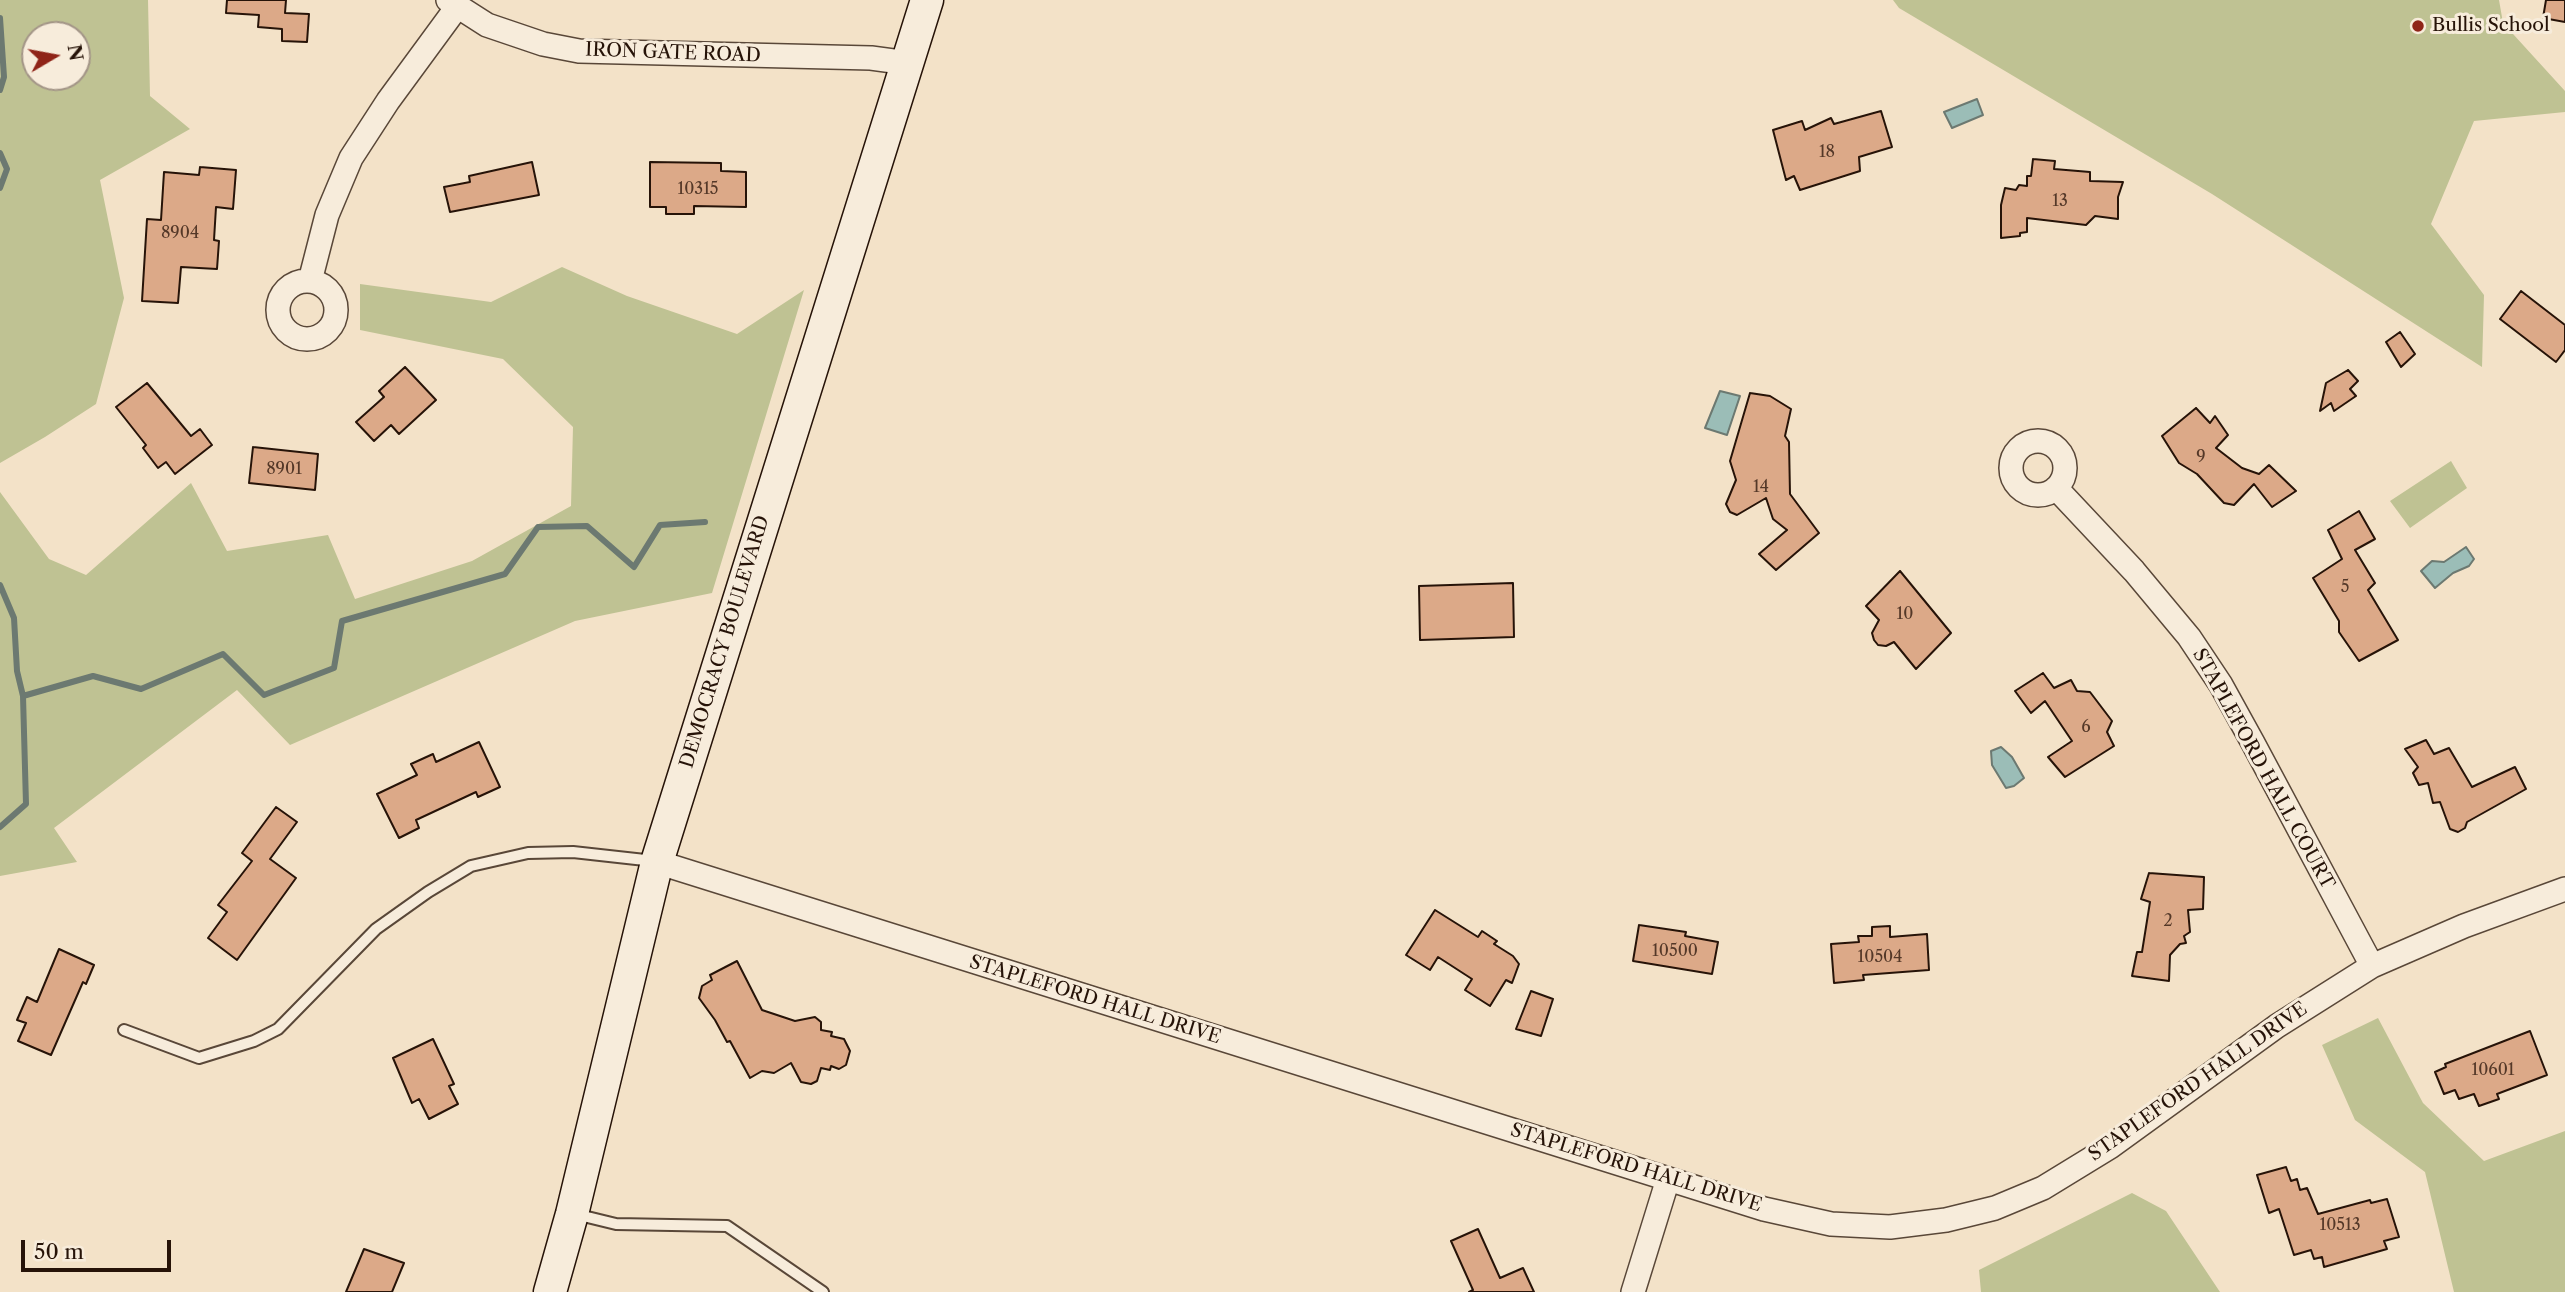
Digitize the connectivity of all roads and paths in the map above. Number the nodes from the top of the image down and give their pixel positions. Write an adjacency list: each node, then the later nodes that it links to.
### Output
1 (927, 0): 3 (main road, DEMOCRACY BOULEVARD)
2 (453, 4): 3 (street, IRON GATE ROAD); 4 (street)
3 (908, 63): 6 (main road, DEMOCRACY BOULEVARD)
4 (310, 281)
5 (2056, 488): 8 (street, STAPLEFORD HALL COURT)
6 (657, 862): 9 (lane); 10 (street, STAPLEFORD HALL DRIVE); 11 (main road, DEMOCRACY BOULEVARD)
7 (2565, 889): 8 (street, STAPLEFORD HALL DRIVE)
8 (2372, 966): 10 (street, STAPLEFORD HALL DRIVE)
9 (124, 1030)
10 (1668, 1179): 14 (street)
11 (572, 1213): 12 (main road, DEMOCRACY BOULEVARD); 13 (lane)
12 (550, 1292)
13 (823, 1292)
14 (1633, 1292)

